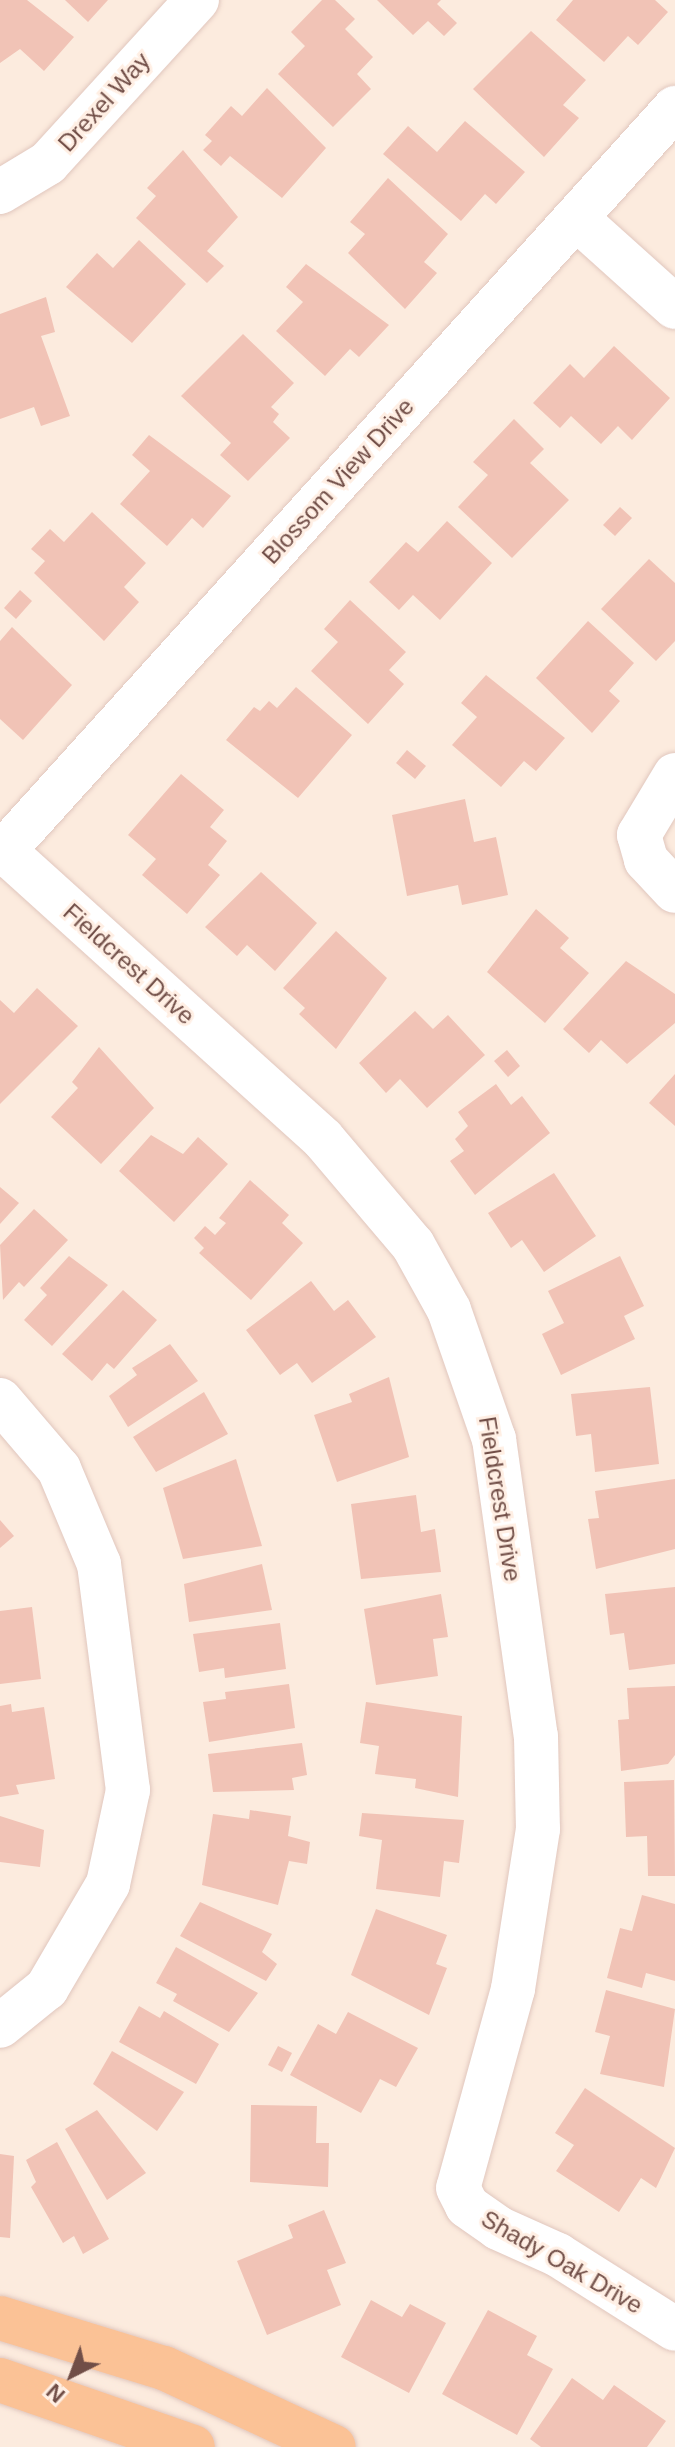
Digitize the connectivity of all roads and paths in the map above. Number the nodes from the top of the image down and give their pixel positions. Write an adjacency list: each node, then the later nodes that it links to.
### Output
1 (197, 0): 3 (street, Drexel Way)
2 (675, 108): 4 (street, Blossom View Drive)
3 (0, 192)
4 (576, 218): 5 (street); 7 (street, Blossom View Drive)
5 (675, 307)
6 (675, 775): 8 (street)
7 (1, 851): 11 (street, Fieldcrest Drive)
8 (675, 891)
9 (0, 1400): 10 (street)
10 (0, 2026)
11 (458, 2188): 13 (street, Shady Oak Drive)
12 (0, 2318): 16 (main road)
13 (675, 2329)
14 (0, 2380): 15 (main road)
15 (193, 2447)
16 (334, 2447)

